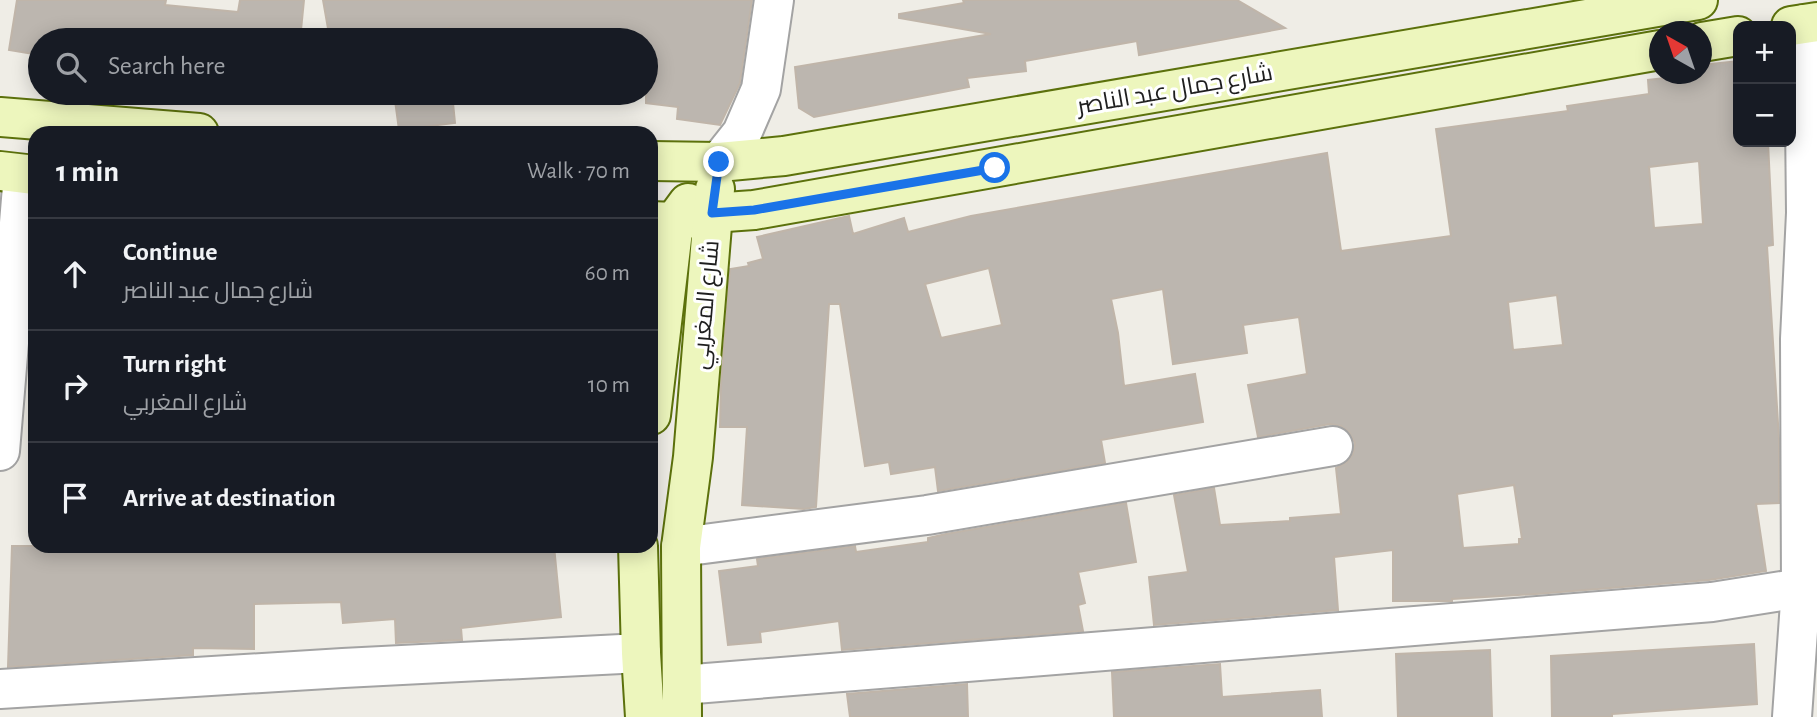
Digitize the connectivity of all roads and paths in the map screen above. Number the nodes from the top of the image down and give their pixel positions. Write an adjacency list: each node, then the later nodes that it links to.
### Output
1 (774, 0): 10 (street)
2 (1698, 0): 10 (main road, شارع جمال عبد الناصر)
3 (1804, 24): 19 (street)
4 (1733, 37): 5 (main road)
5 (1712, 40)
6 (1649, 52): 12 (main road, شارع جمال عبد الناصر)
7 (0, 117): 8 (main road)
8 (112, 126)
9 (658, 160): 10 (main road, شارع جمال عبد الناصر)
10 (719, 162): 12 (main road, شارع المغربي); 13 (main road, شارع المغربي)
11 (19, 174): 16 (street)
12 (712, 213): 13 (main road, شارع جمال عبد الناصر); 17 (main road, شارع المغربي)
13 (662, 221): 14 (main road, شارع المغربي)
14 (658, 292)
15 (1334, 446): 17 (street)
16 (0, 451)
17 (681, 547): 22 (main road, شارع المغربي)
18 (638, 553): 20 (main road)
19 (1801, 588): 22 (street); 24 (street)
20 (640, 653): 21 (street); 23 (main road)
21 (0, 689)
22 (682, 701)
23 (645, 717)
24 (1792, 717)

